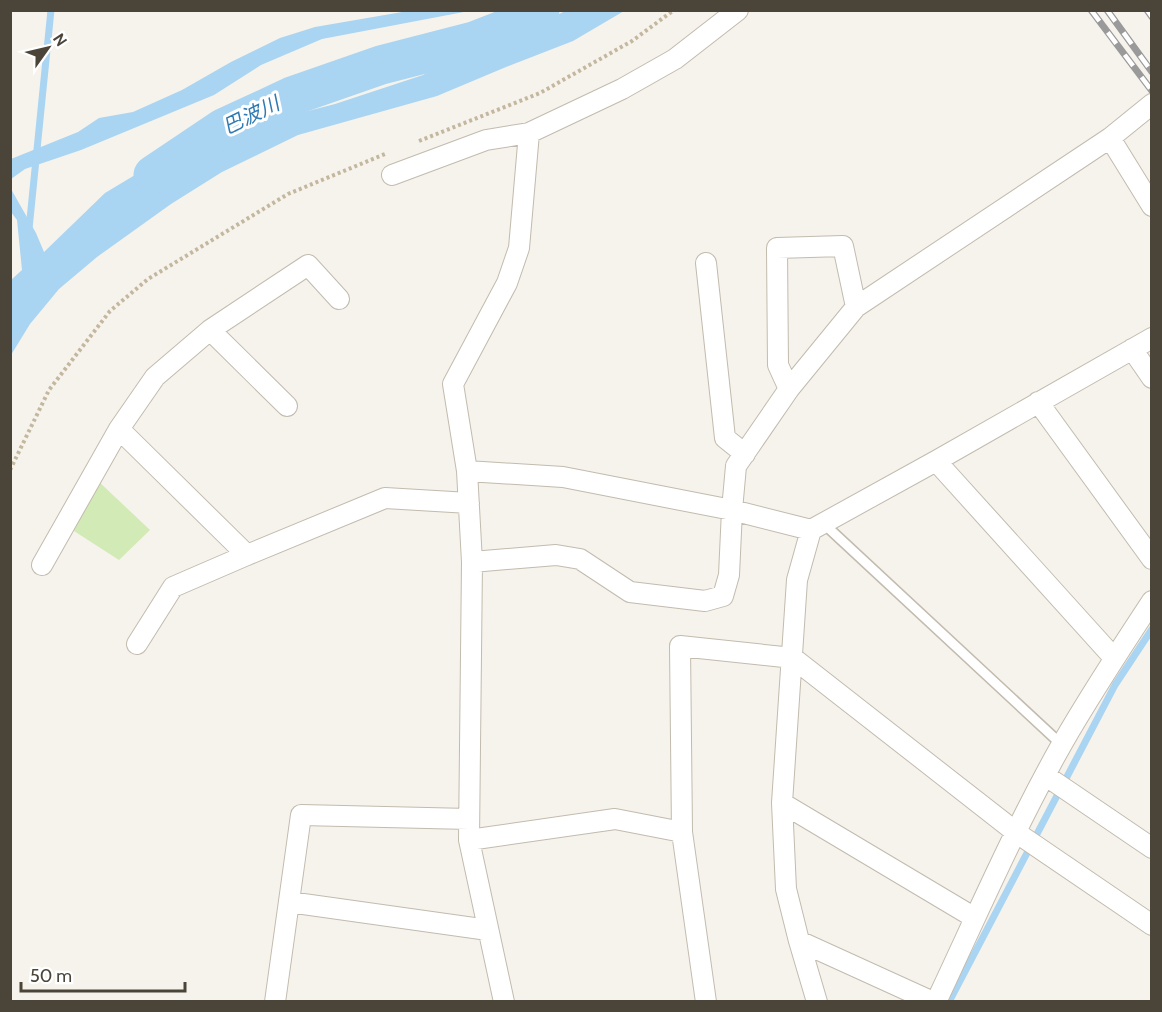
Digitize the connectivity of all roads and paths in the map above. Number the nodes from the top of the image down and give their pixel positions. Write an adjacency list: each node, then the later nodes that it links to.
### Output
1 (674, 10): 6 (path)
2 (738, 10): 4 (street)
3 (1152, 104): 5 (street)
4 (529, 133): 8 (street); 24 (street)
5 (1110, 138): 9 (street); 12 (street)
6 (418, 141)
7 (396, 150): 23 (path)
8 (392, 175)
9 (1152, 206)
10 (706, 263): 21 (street)
11 (339, 299): 13 (street)
12 (856, 307): 17 (street); 17 (street)
13 (210, 330): 19 (street); 20 (street)
14 (1152, 338): 15 (street)
15 (1132, 349): 16 (street); 18 (street)
16 (1152, 378)
17 (789, 389): 21 (street)
18 (1038, 402): 22 (street); 29 (street)
19 (287, 406)
20 (119, 429): 28 (street); 31 (street)
21 (745, 454): 26 (street)
22 (936, 461): 27 (street); 35 (street)
23 (10, 470)
24 (467, 471): 25 (street); 26 (street)
25 (469, 504): 28 (street); 30 (street)
26 (732, 510): 27 (street); 30 (street)
27 (817, 527): 34 (street); 36 (lane)
28 (247, 555): 33 (street)
29 (1152, 559)
30 (472, 562): 39 (street)
31 (42, 565)
32 (1152, 601): 35 (street)
33 (137, 644)
34 (793, 658): 38 (street); 40 (street); 41 (street)
35 (1114, 658): 36 (street)
36 (1062, 745): 37 (street)
37 (1046, 776): 41 (street); 43 (street)
38 (782, 803): 45 (street); 48 (street)
39 (469, 819): 42 (street); 44 (street)
40 (682, 832): 42 (street); 51 (street)
41 (1017, 833): 45 (street); 46 (street)
42 (469, 840): 47 (street)
43 (1152, 848)
44 (289, 902): 47 (street); 49 (street)
45 (975, 918): 53 (street)
46 (1152, 925)
47 (488, 930): 50 (street)
48 (799, 941): 52 (street); 53 (street)
49 (275, 1002)
50 (504, 1002)
51 (706, 1002)
52 (817, 1002)
53 (935, 1002)

